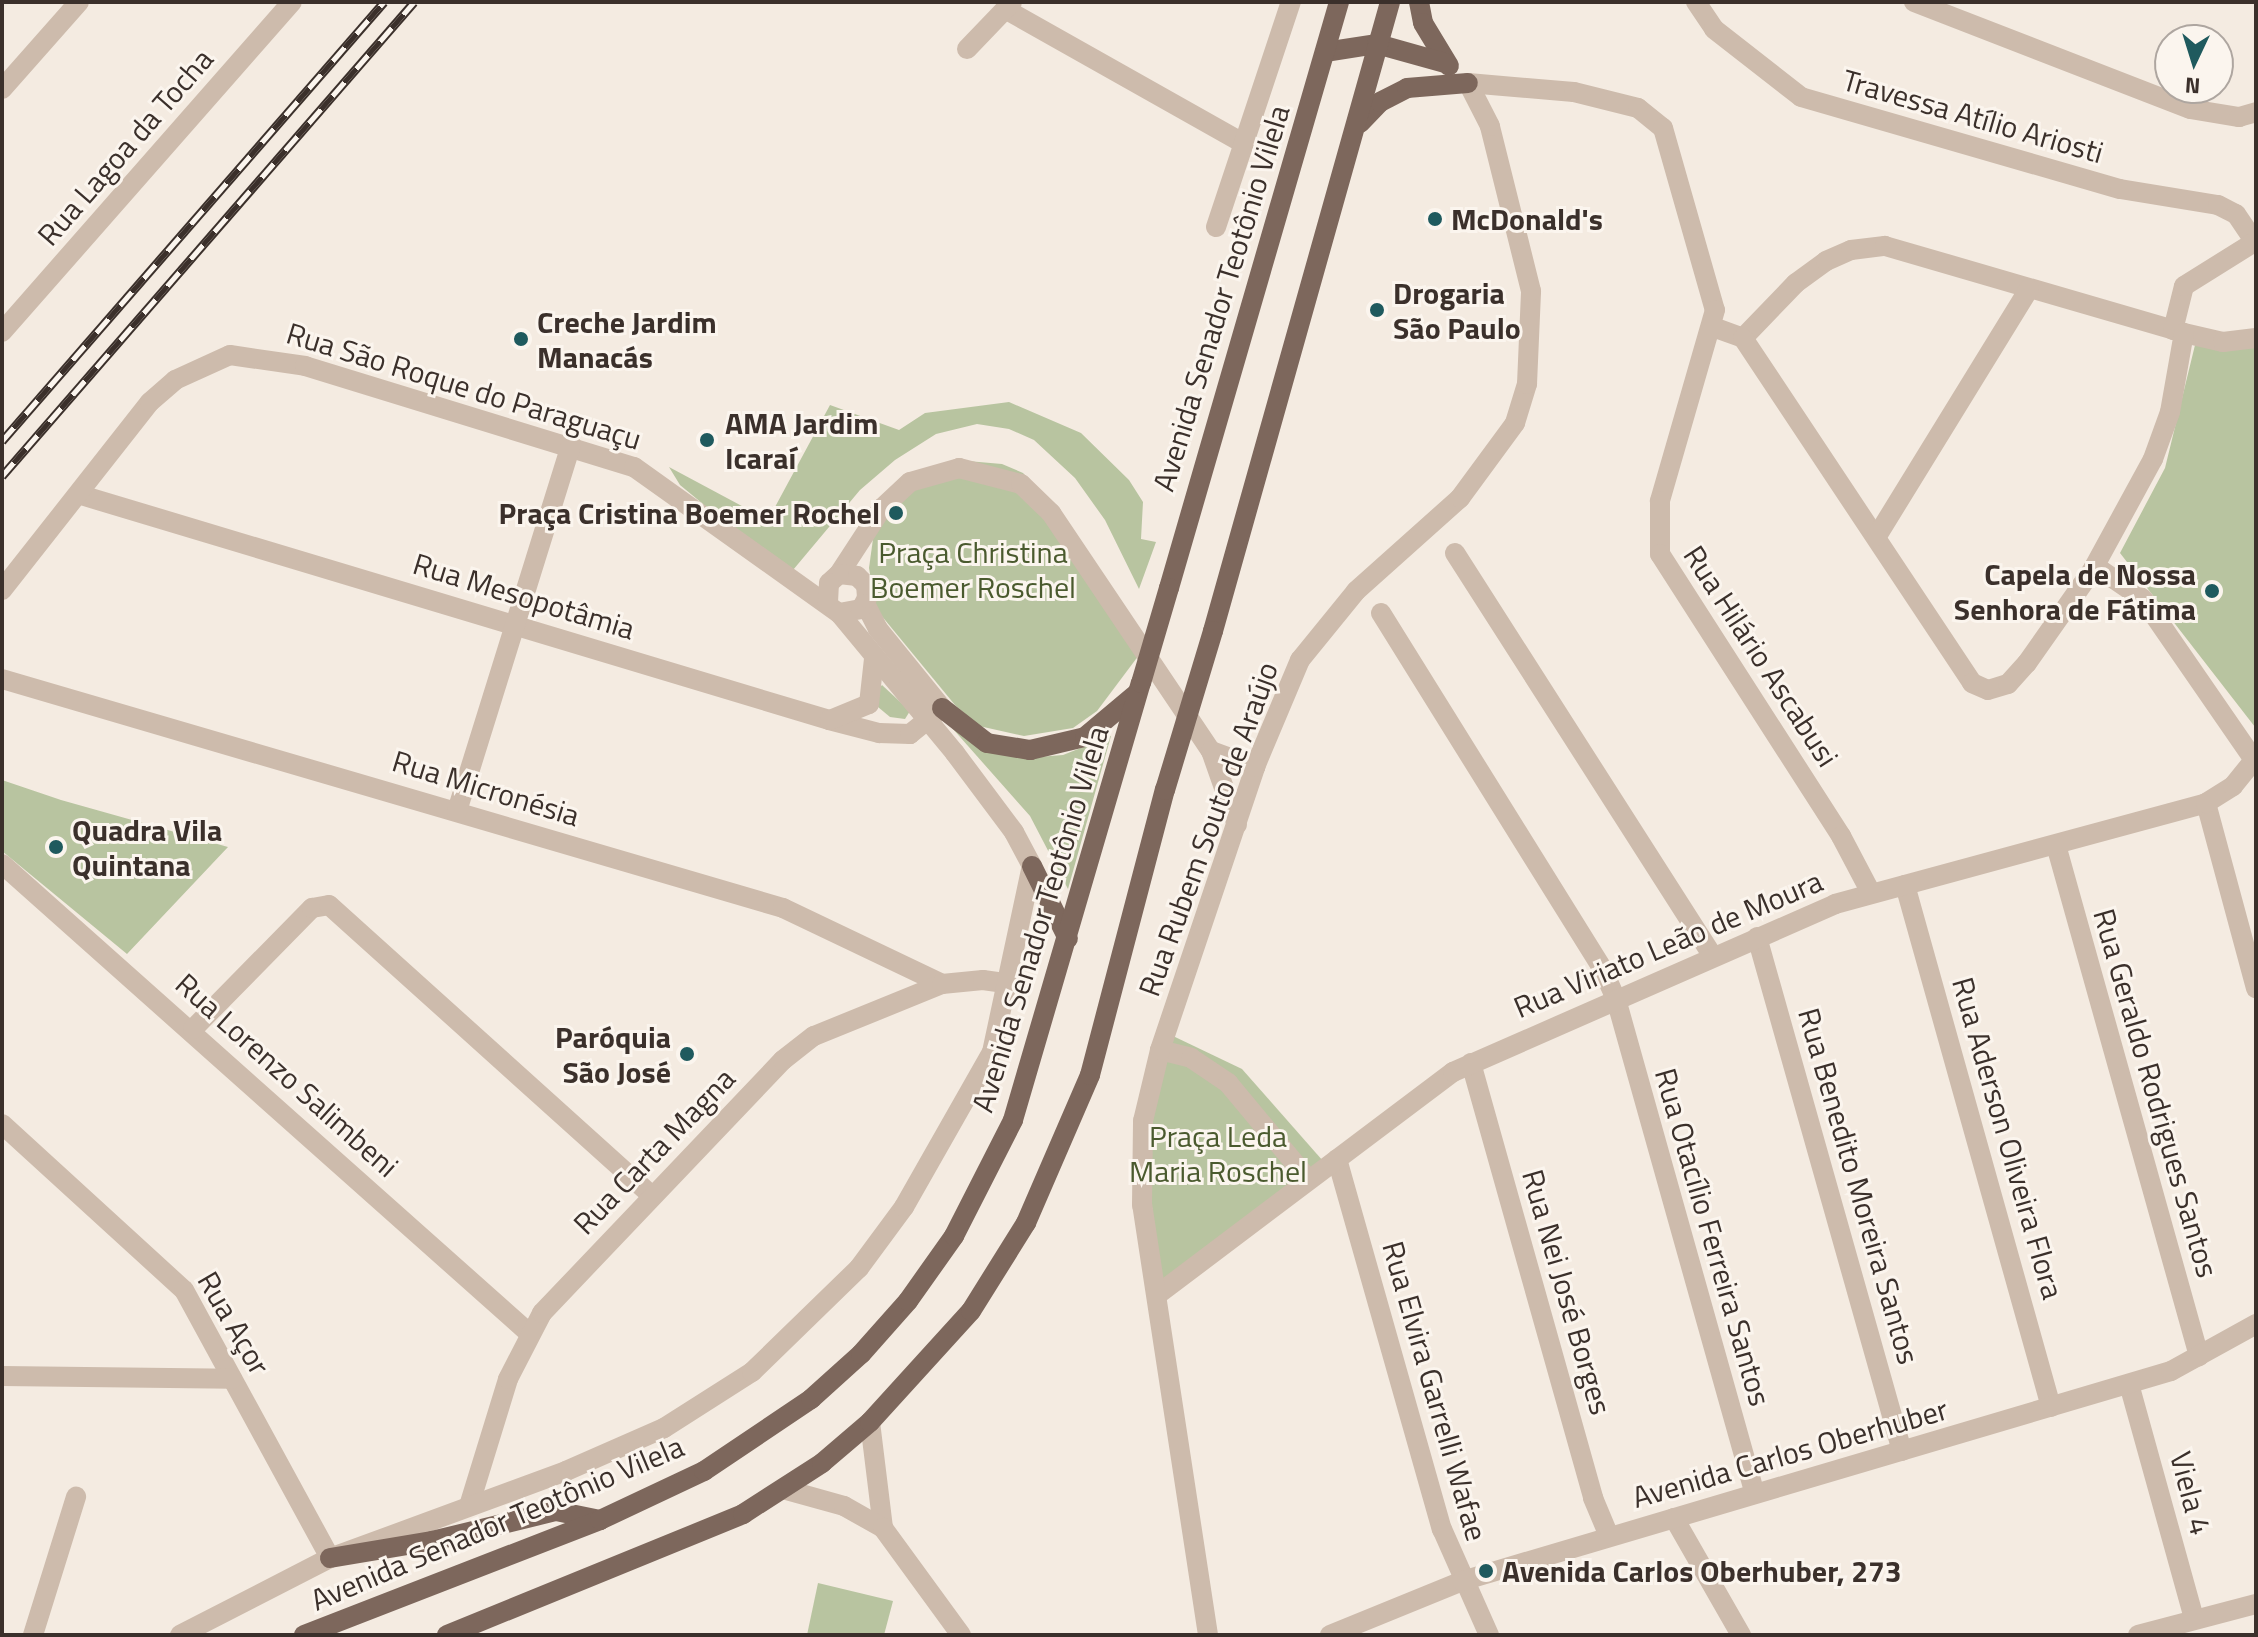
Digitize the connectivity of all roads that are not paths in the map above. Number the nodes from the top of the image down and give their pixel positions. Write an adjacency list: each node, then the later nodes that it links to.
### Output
1 (79, 2): 16 (street)
2 (292, 2): 25 (street, Rua Lagoa da Tocha)
3 (1291, 2): 19 (street)
4 (1329, 2): 12 (main road)
5 (1339, 2): 12 (main road, Avenida Senador Teotônio Vilela)
6 (1390, 2): 11 (main road)
7 (1419, 2): 14 (main road)
8 (1696, 2): 21 (street, Travessa Atílio Ariosti)
9 (1914, 2): 17 (street)
10 (1008, 5): 13 (street); 19 (street)
11 (1377, 44): 12 (main road); 14 (main road); 18 (main road)
12 (1327, 46): 43 (main road, Avenida Senador Teotônio Vilela, bridge)
13 (967, 49)
14 (1445, 63): 15 (main road)
15 (1468, 83): 18 (main road); 23 (street, Rua Hilário Ascabusi); 49 (street, Rua Rubem Souto de Araújo)
16 (2, 89)
17 (2256, 112)
18 (1355, 130): 80 (main road, bridge)
19 (1243, 143): 20 (street)
20 (1216, 227)
21 (2255, 242): 24 (street)
22 (2029, 289): 24 (street); 26 (street); 31 (street)
23 (1713, 327): 26 (street); 57 (street, Rua Hilário Ascabusi)
24 (2179, 331): 27 (street); 33 (street)
25 (2, 332)
26 (1743, 338): 31 (street)
27 (2256, 338)
28 (571, 444): 29 (street, Rua São Roque do Paraguaçu); 38 (street, Rua São Roque do Paraguaçu); 40 (street)
29 (81, 495): 36 (street, Rua São Roque do Paraguaçu); 40 (street, Rua Mesopotâmia)
30 (870, 527): 34 (street); 35 (street); 47 (street)
31 (1877, 536): 33 (street)
32 (1455, 553): 60 (street)
33 (2095, 566): 48 (street)
34 (839, 574): 35 (street); 38 (street)
35 (862, 580): 37 (street)
36 (2, 590)
37 (865, 604): 38 (street); 44 (street)
38 (834, 608): 41 (street, Rua São Roque do Paraguaçu)
39 (1381, 613): 64 (street, Rua Otacílio Ferreira Santos)
40 (516, 624): 45 (street, Rua Mesopotâmia); 51 (street)
41 (874, 659): 45 (street); 46 (street, Rua São Roque do Paraguaçu)
42 (2, 679): 51 (street, Rua Micronésia)
43 (1140, 687): 44 (main road); 59 (main road, Avenida Senador Teotônio Vilela)
44 (942, 708): 46 (street, Rua Mesopotâmia)
45 (829, 720): 46 (street, Rua Mesopotâmia)
46 (927, 722): 55 (street, Rua São Roque do Paraguaçu)
47 (1211, 751): 49 (street); 52 (street)
48 (2255, 761): 50 (street, Rua Viriato Leão de Moura)
49 (1255, 767): 52 (street, Rua Rubem Souto de Araújo)
50 (2206, 803): 53 (street, Rua Viriato Leão de Moura); 63 (street)
51 (457, 811): 61 (street, Rua Micronésia)
52 (1237, 825): 66 (street, Rua Rubem Souto de Araújo)
53 (2056, 845): 56 (street, Rua Viriato Leão de Moura); 75 (street, Rua Geraldo Rodrigues Santos)
54 (2, 864): 65 (street, Rua Lorenzo Salimbeni)
55 (1032, 866): 59 (main road); 62 (street, Avenida Senador Teotônio Vilela)
56 (1905, 885): 57 (street, Rua Viriato Leão de Moura); 79 (street, Rua Aderson Oliveira Flora)
57 (1871, 893): 58 (street, Rua Viriato Leão de Moura)
58 (1757, 937): 60 (street, Rua Viriato Leão de Moura); 81 (street, Rua Benedito Moreira Santos)
59 (1068, 939): 87 (main road, Avenida Senador Teotônio Vilela)
60 (1713, 957): 64 (street, Rua Viriato Leão de Moura)
61 (942, 984): 62 (street, Rua Carta Magna); 71 (street, Rua Carta Magna)
62 (1010, 984): 85 (street, Avenida Senador Teotônio Vilela)
63 (2256, 988)
64 (1616, 999): 67 (street, Rua Viriato Leão de Moura); 83 (street, Rua Otacílio Ferreira Santos)
65 (193, 1029): 71 (street); 74 (street, Rua Lorenzo Salimbeni)
66 (1160, 1050): 70 (street); 72 (street, Rua Rubem Souto de Araújo)
67 (1471, 1063): 69 (street, Rua Viriato Leão de Moura); 89 (street, Rua Nei José Borges)
68 (2, 1124): 77 (street, Rua Açor)
69 (1337, 1159): 70 (street, Rua Viriato Leão de Moura); 91 (street, Rua Elvira Garrelli Wafae)
70 (1308, 1179): 72 (street, Rua Viriato Leão de Moura)
71 (650, 1194): 74 (street, Rua Carta Magna)
72 (1157, 1295): 100 (street, Rua Rubem Souto de Araújo)
73 (2256, 1324): 75 (street, Avenida Carlos Oberhuber)
74 (529, 1333): 85 (street, Rua Carta Magna)
75 (2199, 1356): 78 (street, Avenida Carlos Oberhuber)
76 (2, 1376): 77 (street)
77 (232, 1379): 90 (street, Rua Açor)
78 (2129, 1384): 79 (street, Avenida Carlos Oberhuber); 93 (street, Viela 4)
79 (2051, 1407): 81 (street, Avenida Carlos Oberhuber)
80 (870, 1422): 82 (main road); 88 (street)
81 (1902, 1451): 83 (street, Avenida Carlos Oberhuber)
82 (783, 1489): 88 (street); 98 (main road)
83 (1754, 1491): 86 (street, Avenida Carlos Oberhuber)
84 (76, 1497): 96 (street)
85 (469, 1506): 90 (street, Avenida Senador Teotônio Vilela)
86 (1674, 1518): 89 (street, Avenida Carlos Oberhuber); 102 (street)
87 (600, 1520): 90 (main road); 94 (main road, Avenida Senador Teotônio Vilela)
88 (883, 1528): 99 (street)
89 (1609, 1536): 91 (street, Avenida Carlos Oberhuber)
90 (330, 1558): 97 (street, Avenida Senador Teotônio Vilela)
91 (1462, 1581): 95 (street, Avenida Carlos Oberhuber); 101 (street, Rua Elvira Garrelli Wafae)
92 (2256, 1604): 93 (street)
93 (2194, 1619): 103 (street)
94 (312, 1634)
95 (1334, 1634)
96 (33, 1635)
97 (180, 1635)
98 (447, 1635)
99 (961, 1635)
100 (1208, 1635)
101 (1489, 1635)
102 (1741, 1635)
103 (2138, 1635)

